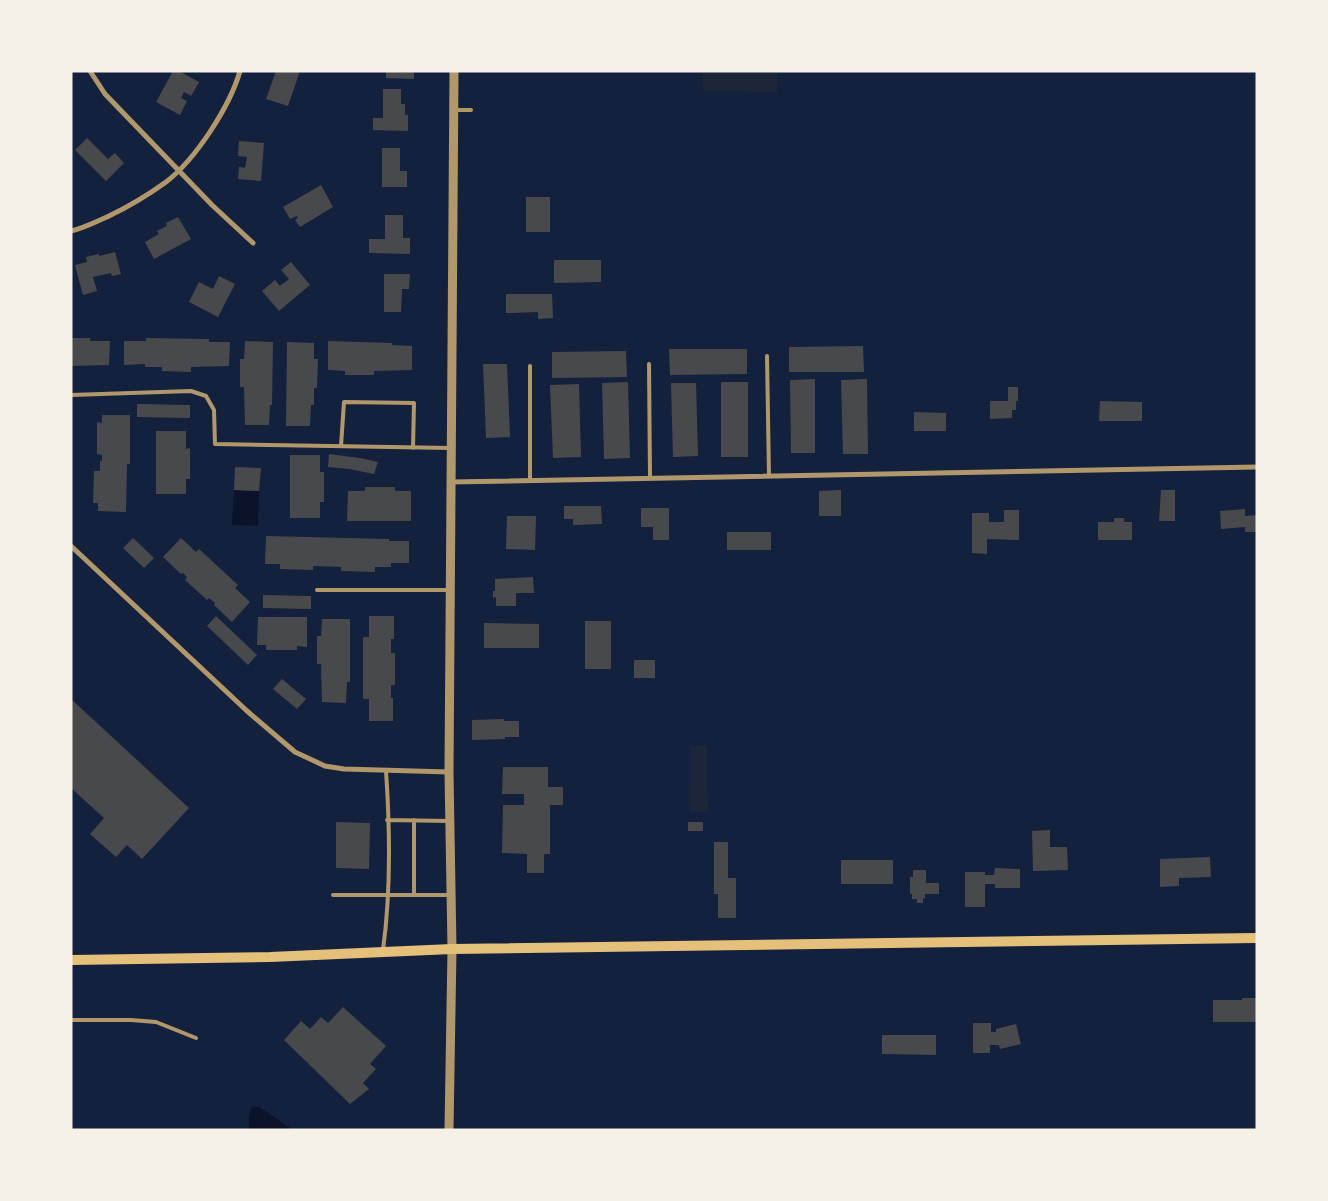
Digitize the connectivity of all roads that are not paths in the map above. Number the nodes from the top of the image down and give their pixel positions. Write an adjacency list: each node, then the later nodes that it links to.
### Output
1 (90, 71): 6 (street)
2 (240, 71): 6 (street)
3 (454, 71): 4 (street)
4 (454, 110): 5 (lane); 15 (street)
5 (471, 110)
6 (180, 169): 7 (street); 8 (street)
7 (71, 231)
8 (253, 243)
9 (767, 356): 17 (lane)
10 (649, 364): 18 (lane)
11 (530, 366): 19 (lane)
12 (71, 395): 13 (lane)
13 (341, 446): 14 (lane); 14 (lane)
14 (413, 448): 15 (lane)
15 (451, 448): 20 (street)
16 (1257, 467): 17 (street)
17 (770, 476): 18 (street)
18 (650, 478): 19 (street)
19 (530, 480): 20 (street)
20 (451, 482): 23 (street)
21 (71, 546): 24 (street)
22 (318, 590): 23 (lane)
23 (450, 590): 25 (street)
24 (386, 770): 25 (street); 26 (lane)
25 (448, 772): 28 (street)
26 (387, 820): 27 (lane); 30 (lane)
27 (414, 820): 28 (lane); 31 (lane)
28 (450, 821): 32 (street)
29 (333, 895): 30 (lane)
30 (388, 895): 31 (lane); 35 (lane)
31 (414, 895): 32 (lane)
32 (451, 895): 34 (street)
33 (1257, 938): 34 (main road)
34 (452, 949): 35 (main road); 39 (street)
35 (382, 952): 36 (main road)
36 (71, 960)
37 (71, 1020): 38 (lane)
38 (196, 1038)
39 (449, 1130)

